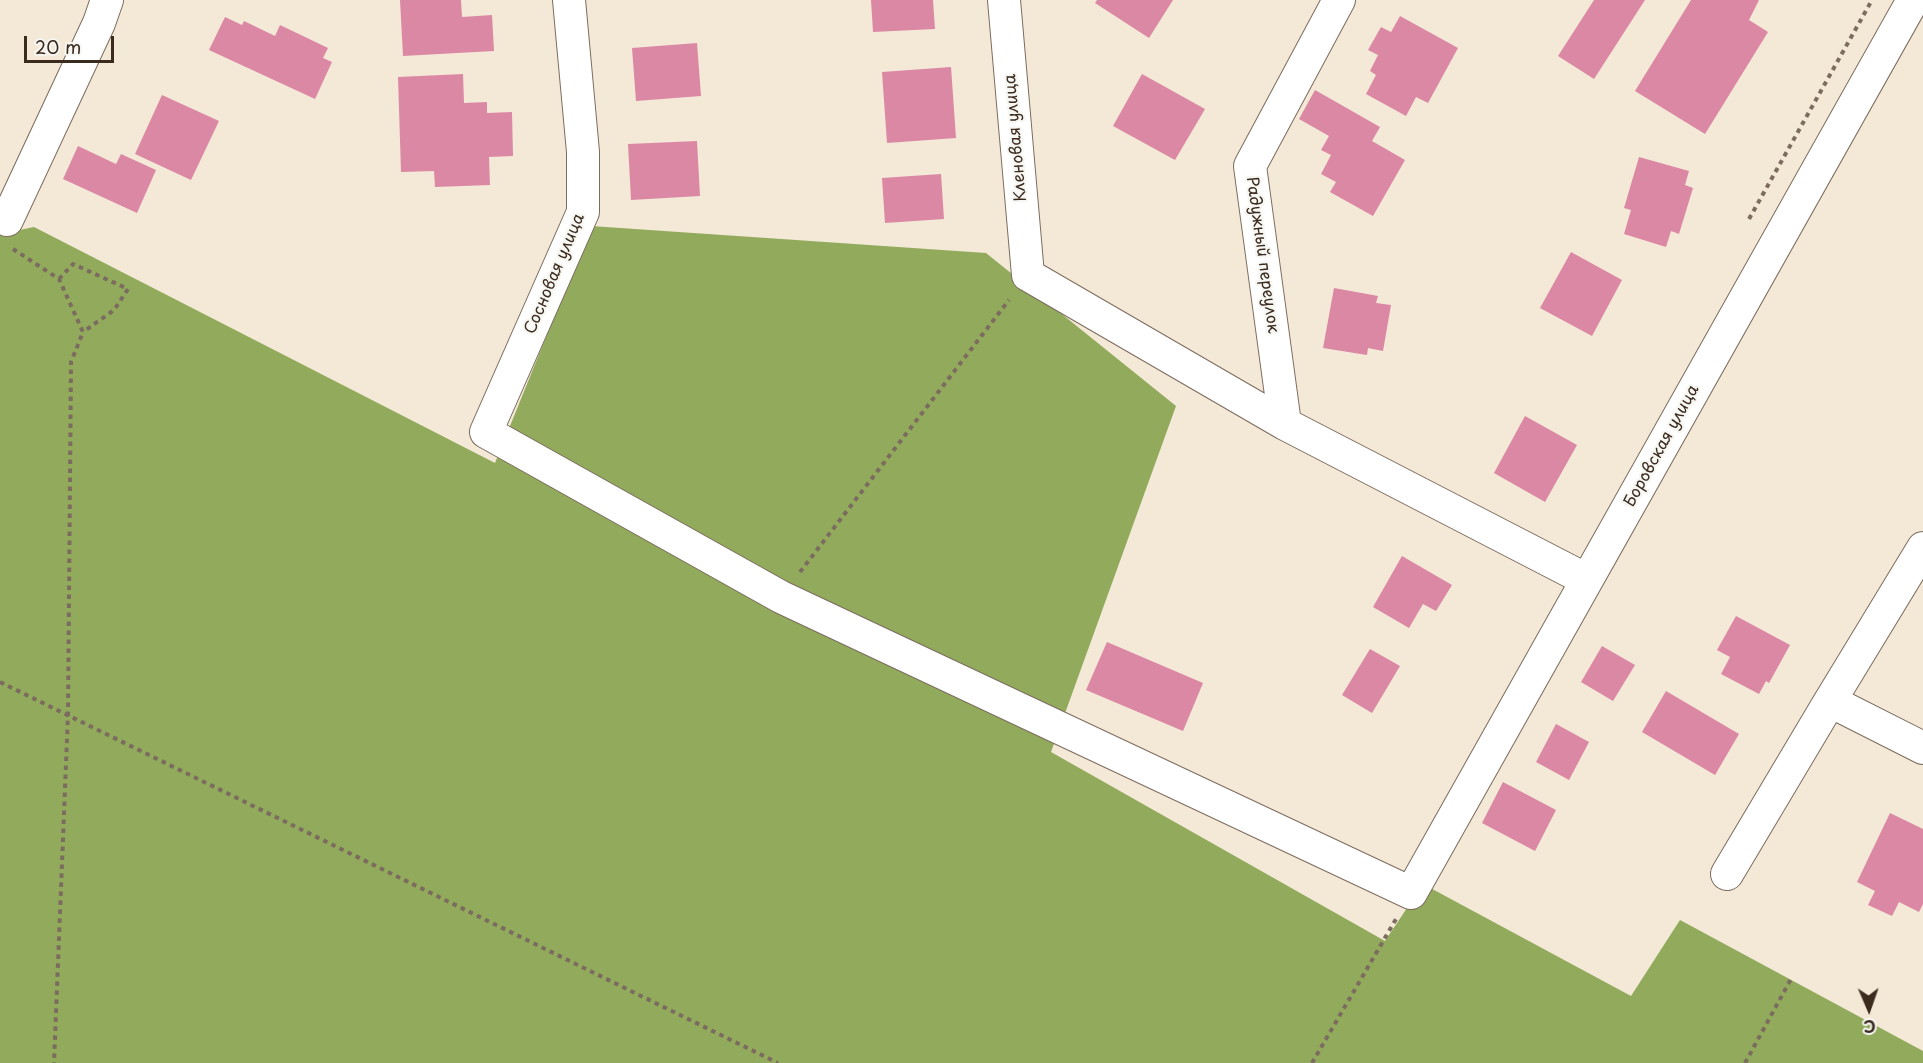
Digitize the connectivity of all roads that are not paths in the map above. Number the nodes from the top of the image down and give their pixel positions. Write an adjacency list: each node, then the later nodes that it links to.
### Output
1 (107, 0): 6 (street)
2 (569, 0): 11 (street, Сосновая улица)
3 (1004, 0): 7 (street, Кленовая улица)
4 (1339, 0): 7 (street, Радужный переулок)
5 (1913, 0): 9 (street, Боровская улица)
6 (10, 214)
7 (1285, 424): 9 (street)
8 (1923, 548): 10 (street)
9 (1587, 580): 11 (street, Боровская улица)
10 (1830, 701): 12 (street); 13 (street)
11 (1040, 719)
12 (1923, 748)
13 (1727, 874)

